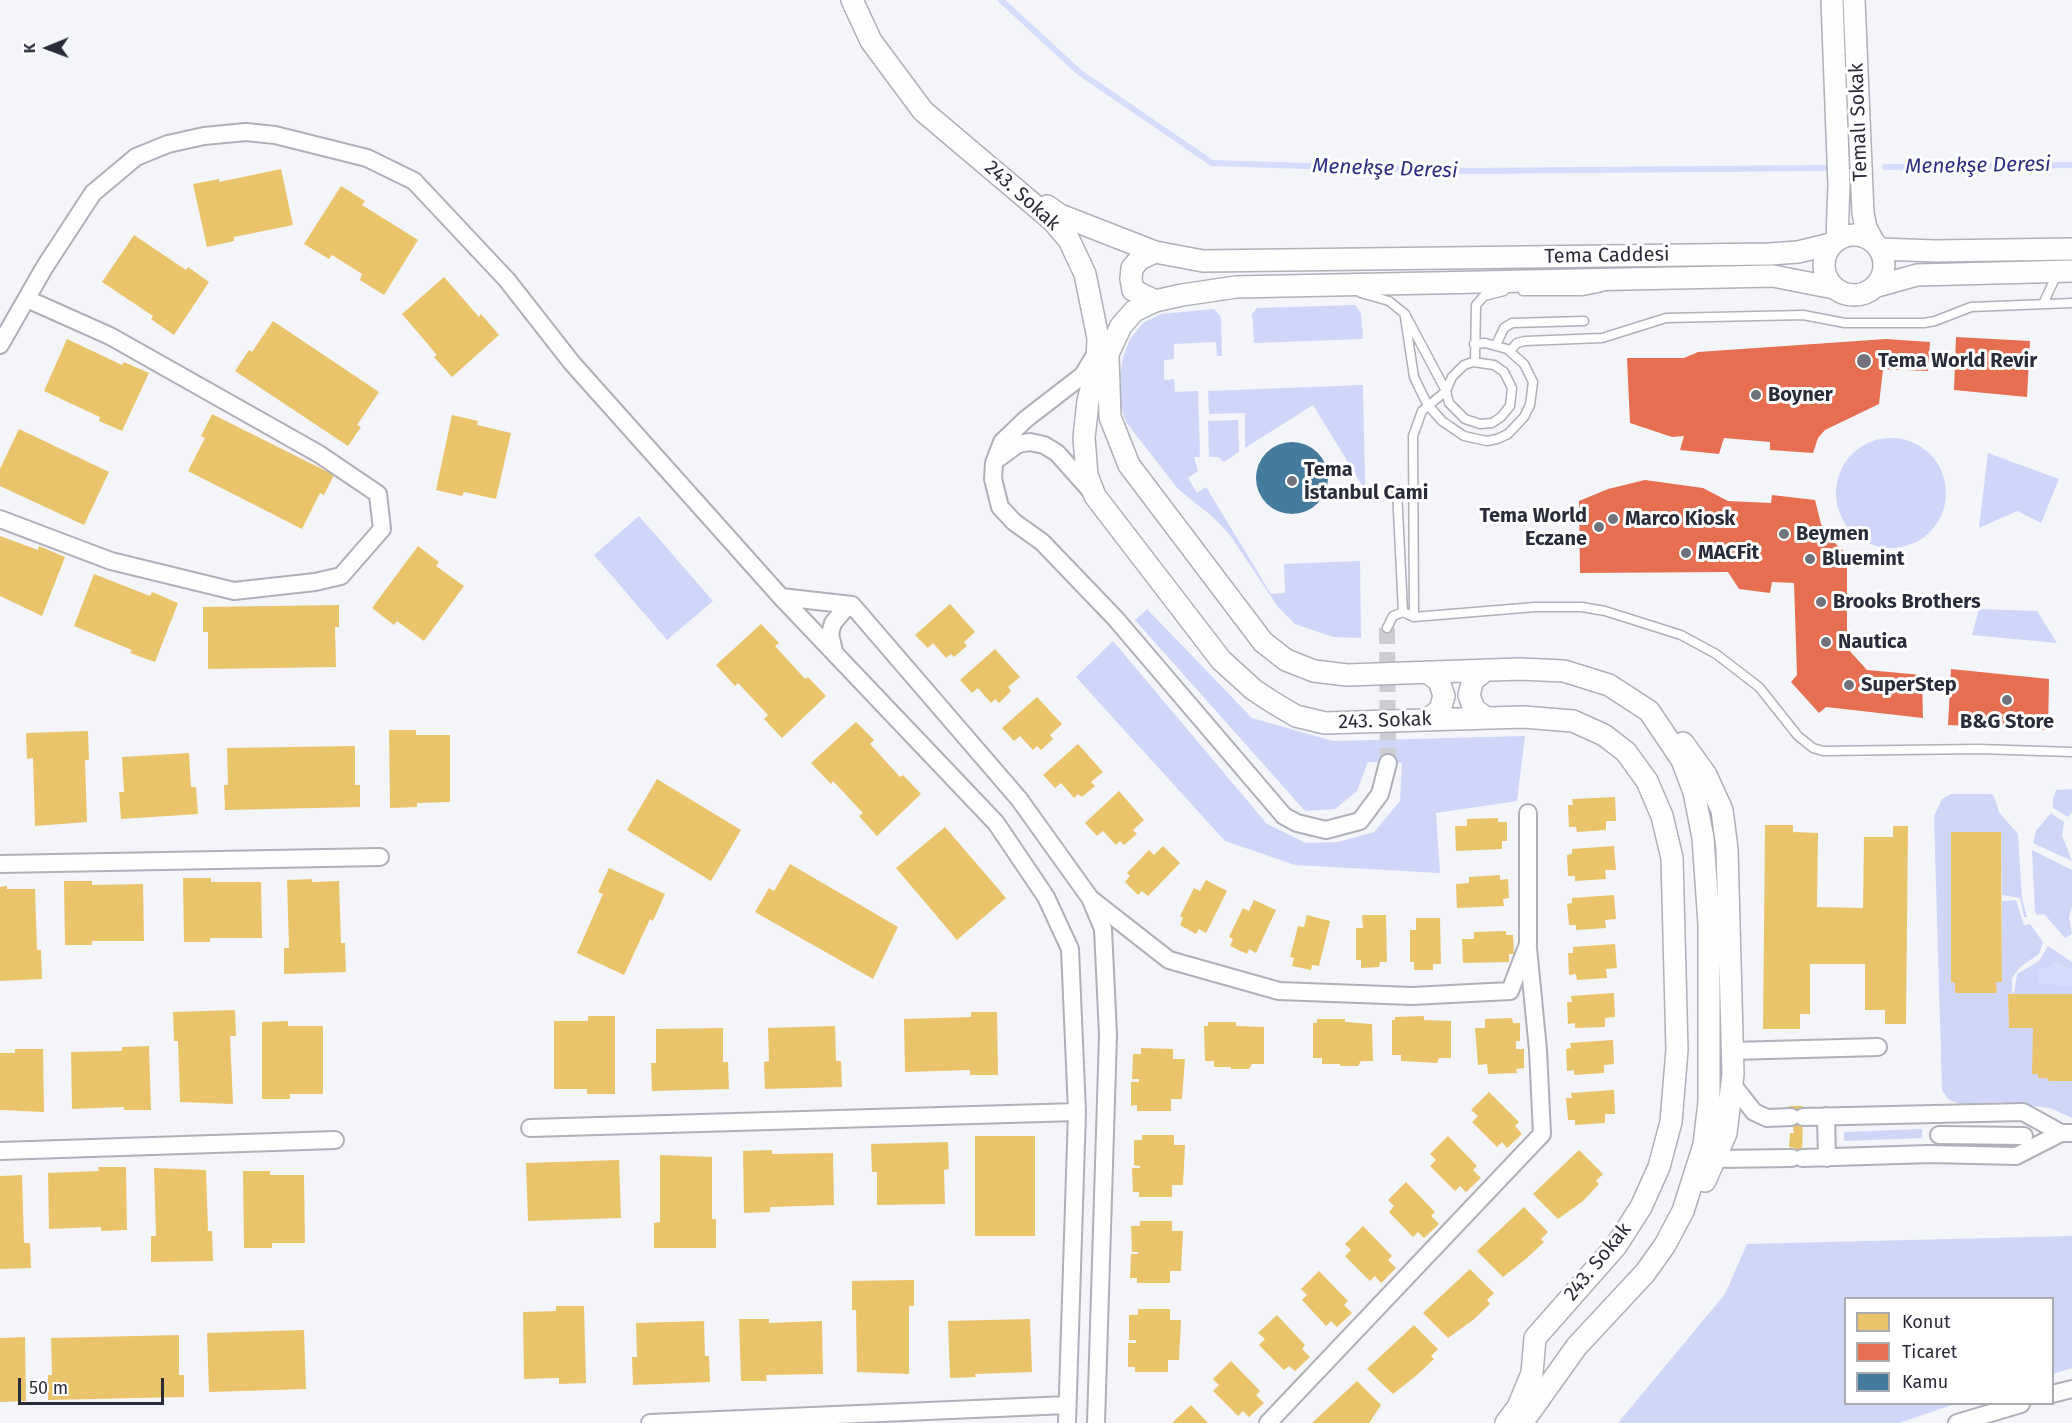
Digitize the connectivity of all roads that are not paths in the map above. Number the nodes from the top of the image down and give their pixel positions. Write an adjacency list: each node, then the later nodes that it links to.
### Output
1 (852, 0): 4 (street, 243. Sokak)
2 (1832, 0): 6 (street)
3 (1854, 0): 7 (street, Temalı Sokak)
4 (994, 169): 5 (street); 25 (street, 243. Sokak)
5 (1060, 215): 9 (street, Tema Caddesi); 25 (street, 243. Sokak)
6 (1834, 242): 7 (street); 9 (street, Tema Caddesi); 14 (street)
7 (1876, 245): 8 (street); 13 (street)
8 (2072, 249)
9 (1155, 252): 16 (street)
10 (2065, 271): 13 (street); 18 (lane)
11 (1608, 278): 12 (street); 14 (street); 21 (lane)
12 (1310, 286): 16 (street); 19 (lane)
13 (1874, 287): 14 (street)
14 (1834, 288)
15 (27, 299): 22 (street); 32 (street); 33 (street)
16 (1155, 301): 25 (street)
17 (2072, 303): 18 (lane)
18 (2043, 304): 24 (lane)
19 (1405, 314): 27 (lane); 28 (lane)
20 (1584, 321): 23 (lane)
21 (1474, 344): 23 (lane); 26 (lane)
22 (0, 345)
23 (1496, 345): 24 (lane)
24 (1510, 351): 28 (lane)
25 (1103, 352): 29 (street); 31 (street, 243. Sokak); 40 (street, 243. Sokak)
26 (1475, 362): 27 (lane); 27 (lane)
27 (1446, 391): 28 (lane)
28 (1427, 404): 36 (lane)
29 (994, 463): 31 (street); 45 (street)
30 (1397, 490): 35 (lane)
31 (1095, 496): 43 (street, 243. Sokak)
32 (0, 519)
33 (781, 597): 34 (street); 38 (street)
34 (852, 605): 38 (street); 49 (street)
35 (1403, 612): 36 (lane); 37 (lane)
36 (1414, 617): 44 (lane)
37 (1387, 628)
38 (834, 651): 56 (street)
39 (1486, 670): 40 (street, 243. Sokak); 41 (street, 243. Sokak); 42 (street)
40 (1427, 672): 43 (street)
41 (1649, 711): 54 (street); 68 (street, 243. Sokak)
42 (1486, 718): 43 (street, 243. Sokak); 77 (street, 243. Sokak)
43 (1428, 719)
44 (2072, 752)
45 (1388, 763)
46 (1528, 813): 50 (street)
47 (380, 857): 48 (street)
48 (0, 864)
49 (1090, 898): 51 (street); 75 (street)
50 (1528, 944): 51 (street); 52 (street)
51 (1510, 991): 52 (street)
52 (1533, 1010): 76 (street)
53 (1878, 1047): 54 (street)
54 (1732, 1052): 55 (street)
55 (1732, 1084): 58 (street); 67 (street)
56 (1077, 1112): 59 (street); 71 (street)
57 (1921, 1113): 58 (street); 60 (street); 61 (street)
58 (1826, 1116): 66 (street)
59 (530, 1128)
60 (2067, 1133): 65 (street)
61 (1939, 1135): 62 (street); 65 (street)
62 (2024, 1136)
63 (334, 1140): 64 (street)
64 (0, 1152)
65 (1921, 1154): 66 (street)
66 (1827, 1158): 67 (street)
67 (1716, 1159): 68 (street)
68 (1683, 1211): 78 (street, 243. Sokak)
69 (2072, 1389): 70 (street)
70 (2054, 1394)
71 (1067, 1405): 73 (street); 74 (street)
72 (2018, 1405): 79 (street)
73 (650, 1423)
74 (1067, 1423)
75 (1096, 1423)
76 (1268, 1423)
77 (1506, 1423)
78 (1522, 1423)
79 (1957, 1423)

